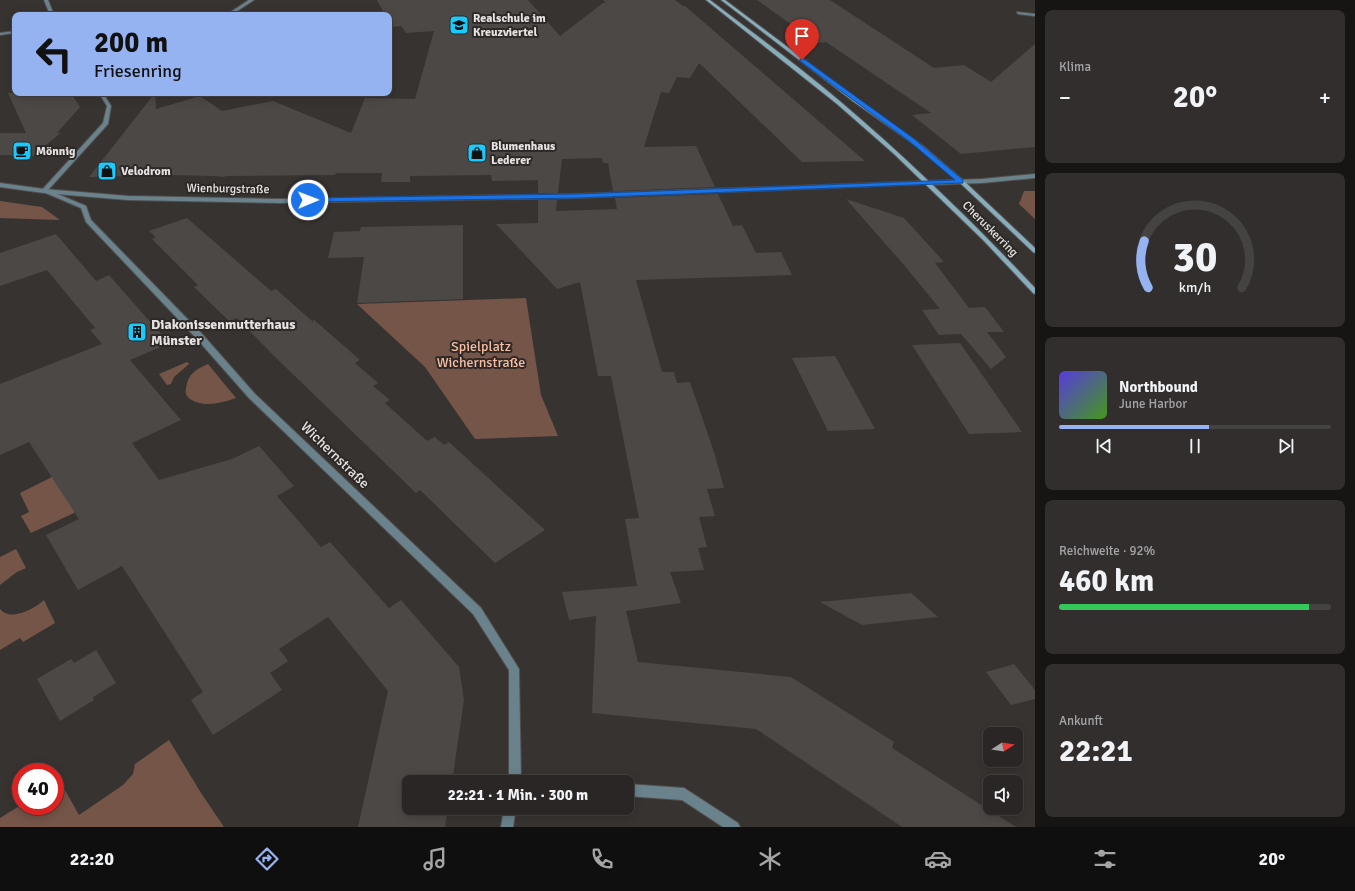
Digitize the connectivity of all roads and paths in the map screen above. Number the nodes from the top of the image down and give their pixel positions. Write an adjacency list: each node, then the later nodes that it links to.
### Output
1 (46, 0): 5 (street)
2 (252, 0): 6 (street)
3 (708, 0): 14 (main road, Cheruskerring)
4 (723, 0): 13 (main road, Cheruskerring)
5 (51, 12)
6 (233, 12)
7 (1018, 13): 8 (street)
8 (1035, 15)
9 (12, 32): 10 (street)
10 (0, 34)
11 (102, 96): 16 (street)
12 (1035, 176): 13 (street, Wienburgstraße)
13 (961, 181): 14 (street, Wienburgstraße); 17 (main road, Cheruskerring)
14 (927, 183): 16 (street, Wienburgstraße); 18 (main road, Cheruskerring)
15 (0, 185): 16 (street)
16 (44, 191): 19 (street, Wichernstraße)
17 (1035, 251)
18 (1035, 292)
19 (515, 775)
20 (634, 790): 23 (street)
21 (509, 815): 22 (street)
22 (507, 827)
23 (734, 827)

